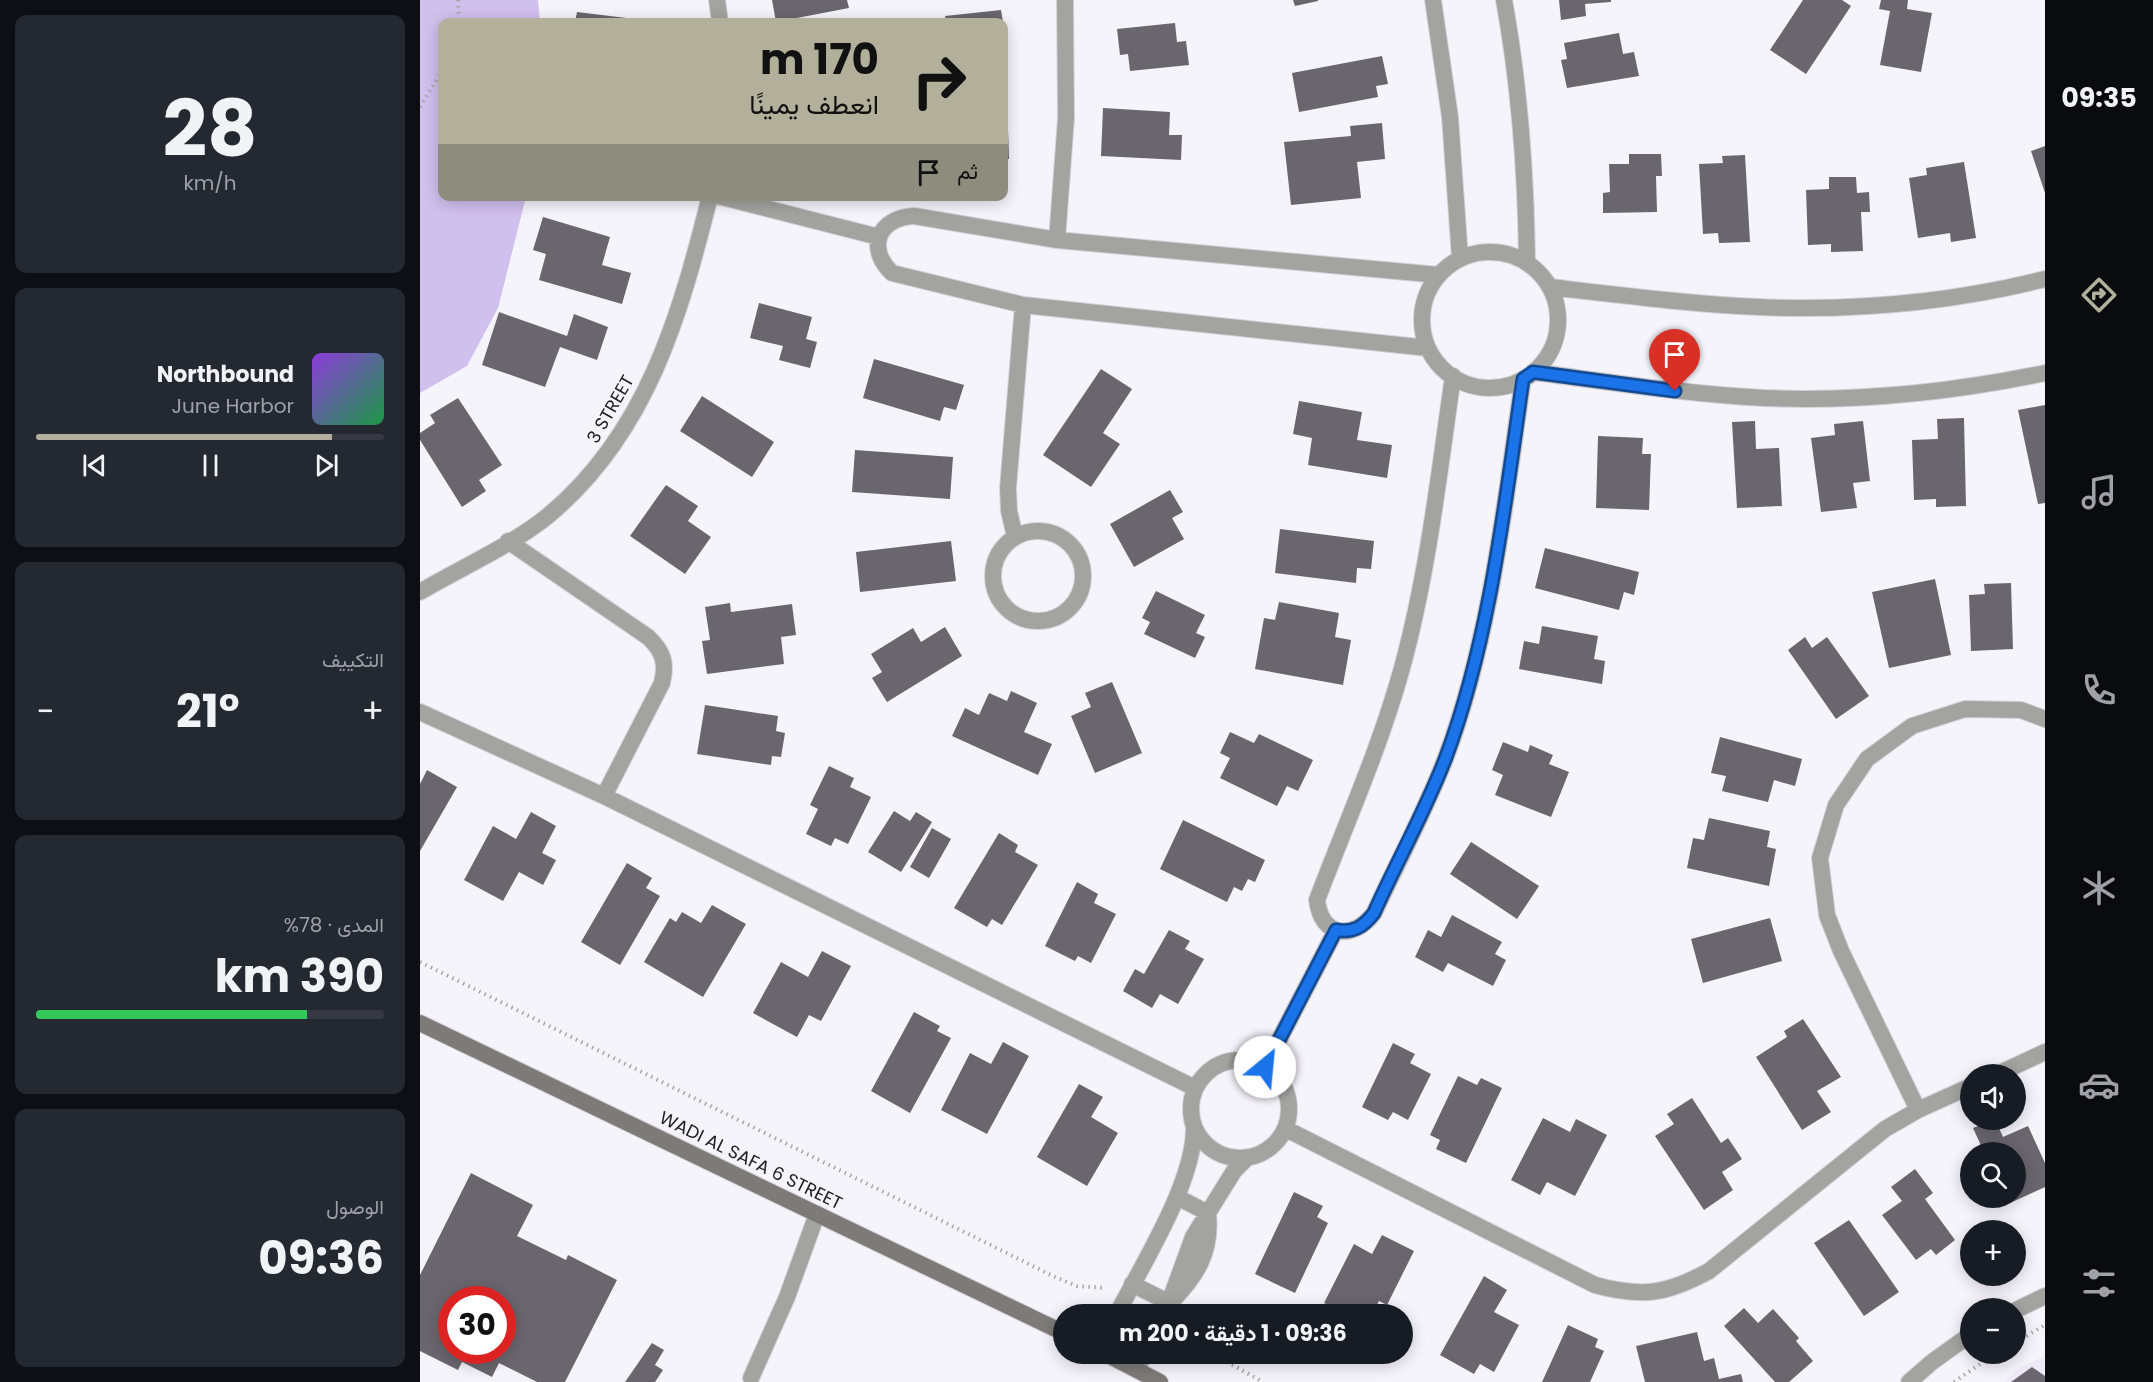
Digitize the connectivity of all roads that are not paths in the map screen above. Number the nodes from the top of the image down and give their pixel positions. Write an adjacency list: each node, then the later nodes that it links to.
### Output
1 (717, 0): 5 (street)
2 (1065, 0): 9 (street)
3 (1433, 0): 10 (street)
4 (1504, 0): 11 (street)
5 (719, 18)
6 (709, 201): 21 (street, 3 STREET)
7 (738, 201): 8 (street)
8 (879, 237): 9 (street); 15 (street)
9 (1057, 240): 12 (street)
10 (1460, 258): 11 (street); 12 (street)
11 (1527, 262): 14 (street)
12 (1438, 275): 16 (street)
13 (2045, 279): 14 (street)
14 (1550, 287): 19 (street)
15 (1023, 305): 16 (street); 20 (street)
16 (1428, 348): 18 (street)
17 (2045, 374): 19 (street)
18 (1453, 376): 19 (street); 26 (street)
19 (1528, 376): 26 (street)
20 (1016, 537): 20 (street)
21 (508, 542): 22 (street, 3 STREET); 25 (street)
22 (420, 591)
23 (420, 712): 25 (street)
24 (2045, 719): 33 (street)
25 (604, 796): 31 (street)
26 (1336, 930): 30 (street)
27 (420, 1023): 39 (main road, WADI AL SAFA 6 STREET)
28 (2045, 1052): 29 (street)
29 (2019, 1064)
30 (1265, 1067): 31 (street); 35 (street)
31 (1195, 1088): 34 (street)
32 (1960, 1091): 33 (street)
33 (1918, 1110): 35 (street)
34 (1194, 1128): 36 (street); 37 (street)
35 (1286, 1129): 36 (street)
36 (1246, 1158): 38 (street)
37 (1177, 1197): 38 (street); 40 (street)
38 (1208, 1213): 44 (street)
39 (817, 1214): 46 (main road, WADI AL SAFA 6 STREET); 51 (street)
40 (1130, 1288): 42 (street); 43 (street)
41 (2045, 1296): 45 (street)
42 (1122, 1304)
43 (1158, 1304)
44 (1169, 1304)
45 (2026, 1305)
46 (1053, 1328)
47 (1960, 1342): 53 (street)
48 (1127, 1364): 50 (main road)
49 (1140, 1364): 50 (street)
50 (1137, 1369): 52 (main road)
51 (751, 1378)
52 (1160, 1382)
53 (1909, 1382)

